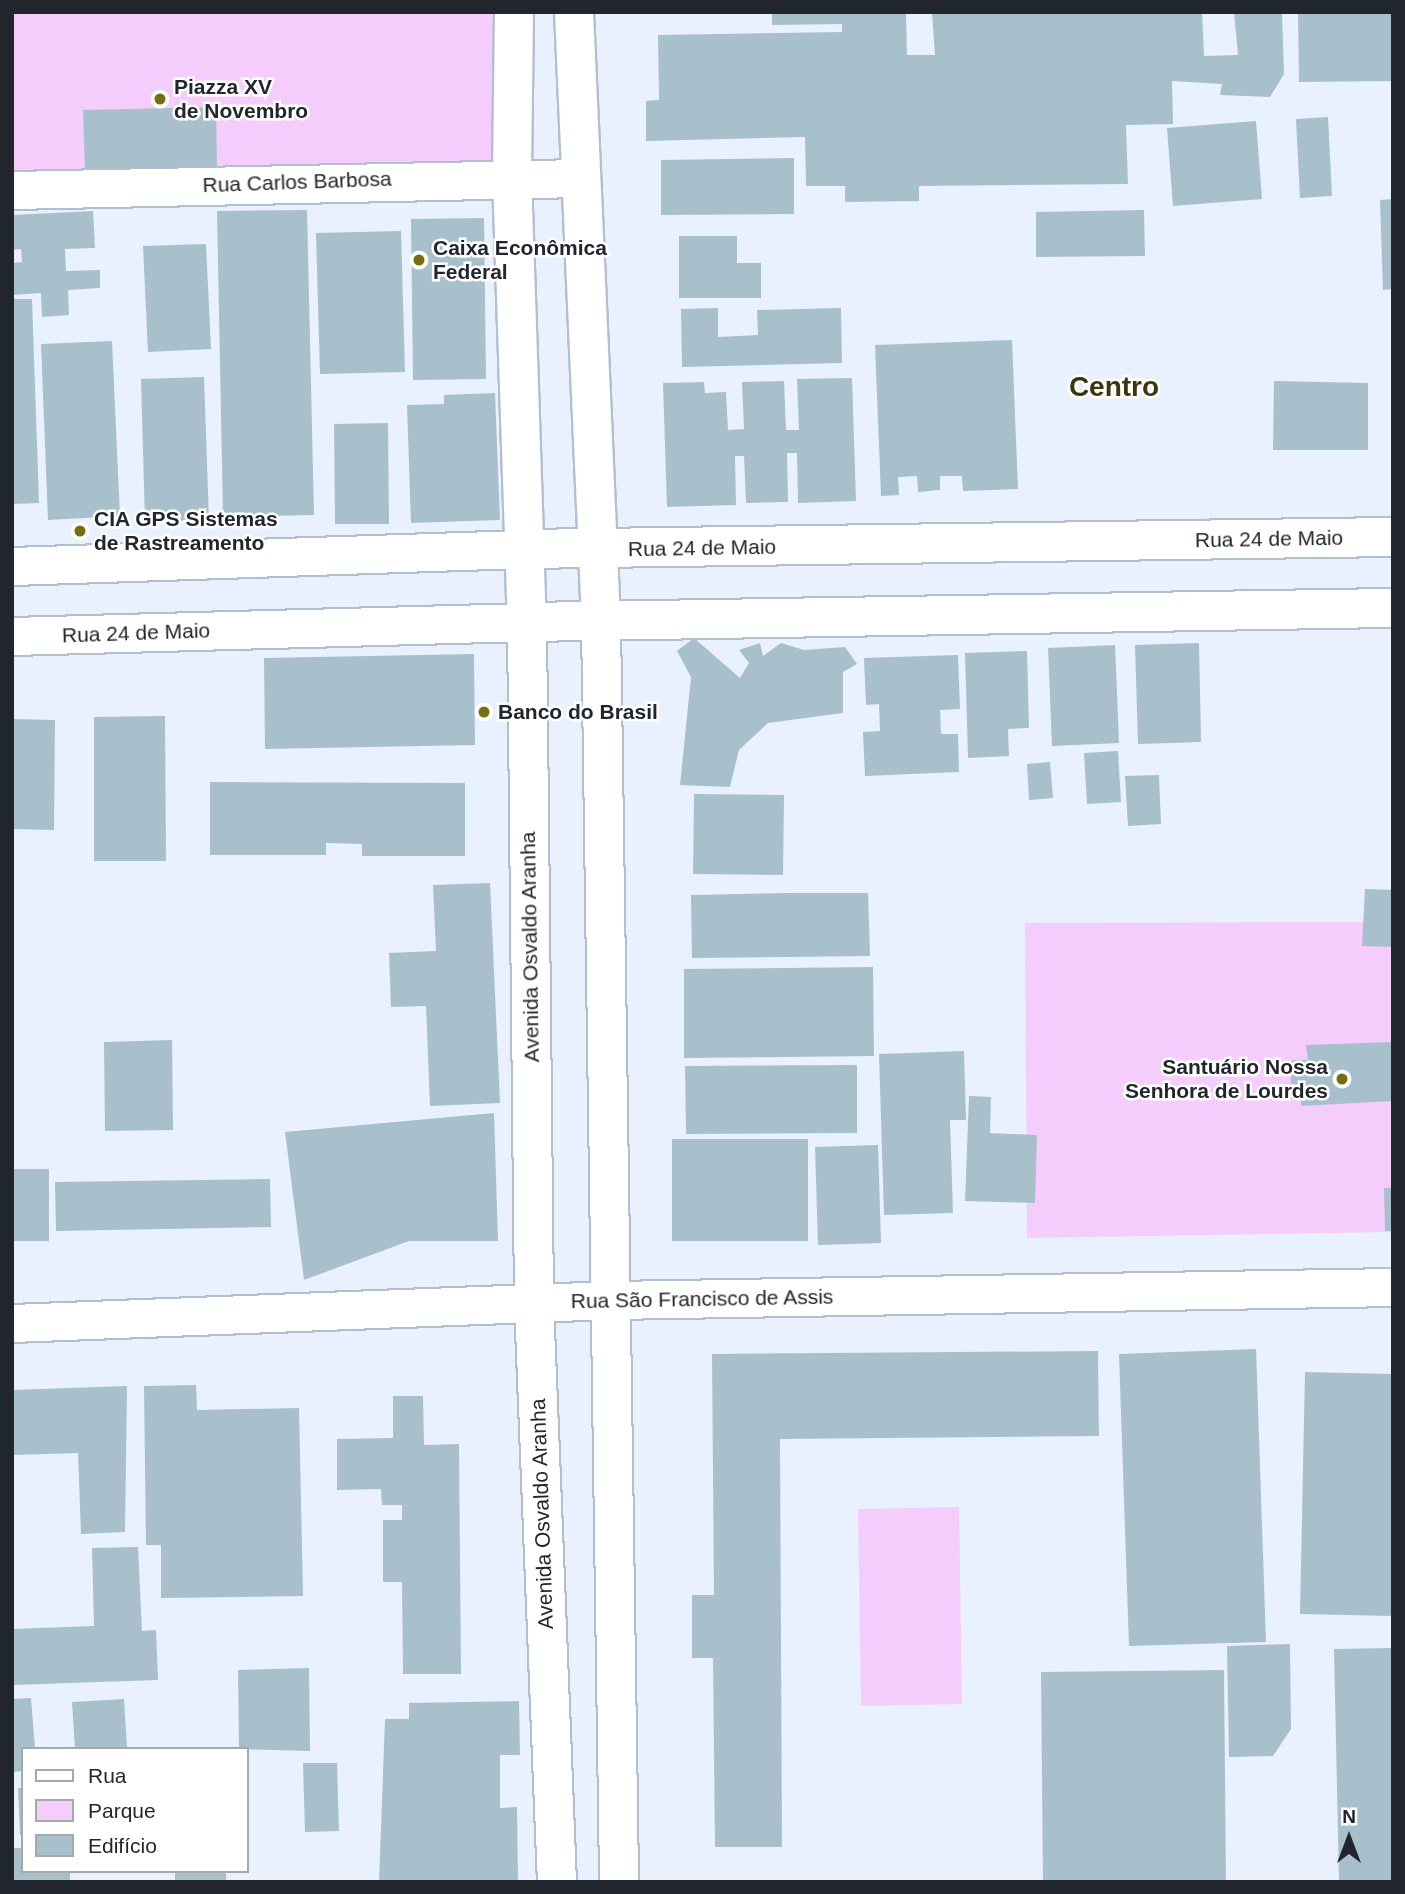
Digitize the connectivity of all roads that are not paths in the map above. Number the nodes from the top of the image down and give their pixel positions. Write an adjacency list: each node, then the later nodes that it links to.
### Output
1 (514, 12): 3 (main road, Avenida Osvaldo Aranha)
2 (575, 12): 4 (main road)
3 (512, 176): 4 (street, Rua Carlos Barbosa); 5 (street, Rua Carlos Barbosa); 7 (main road, Avenida Osvaldo Aranha)
4 (581, 178): 8 (main road)
5 (12, 190)
6 (1393, 537): 8 (main road, Rua 24 de Maio)
7 (523, 549): 8 (main road, Rua 24 de Maio); 9 (street, Rua 24 de Maio); 12 (main road, Avenida Osvaldo Aranha)
8 (598, 550): 11 (main road)
9 (12, 566)
10 (1393, 608): 11 (main road, Rua 24 de Maio)
11 (601, 621): 12 (main road, Rua 24 de Maio); 15 (main road)
12 (527, 622): 13 (street, Rua 24 de Maio); 16 (main road, Avenida Osvaldo Aranha)
13 (12, 636)
14 (1393, 1287): 15 (street, Rua São Francisco de Assis)
15 (612, 1300): 16 (street, Rua São Francisco de Assis); 19 (main road)
16 (534, 1303): 17 (street, Rua São Francisco de Assis); 18 (main road, Avenida Osvaldo Aranha)
17 (12, 1323)
18 (557, 1882)
19 (619, 1882)

